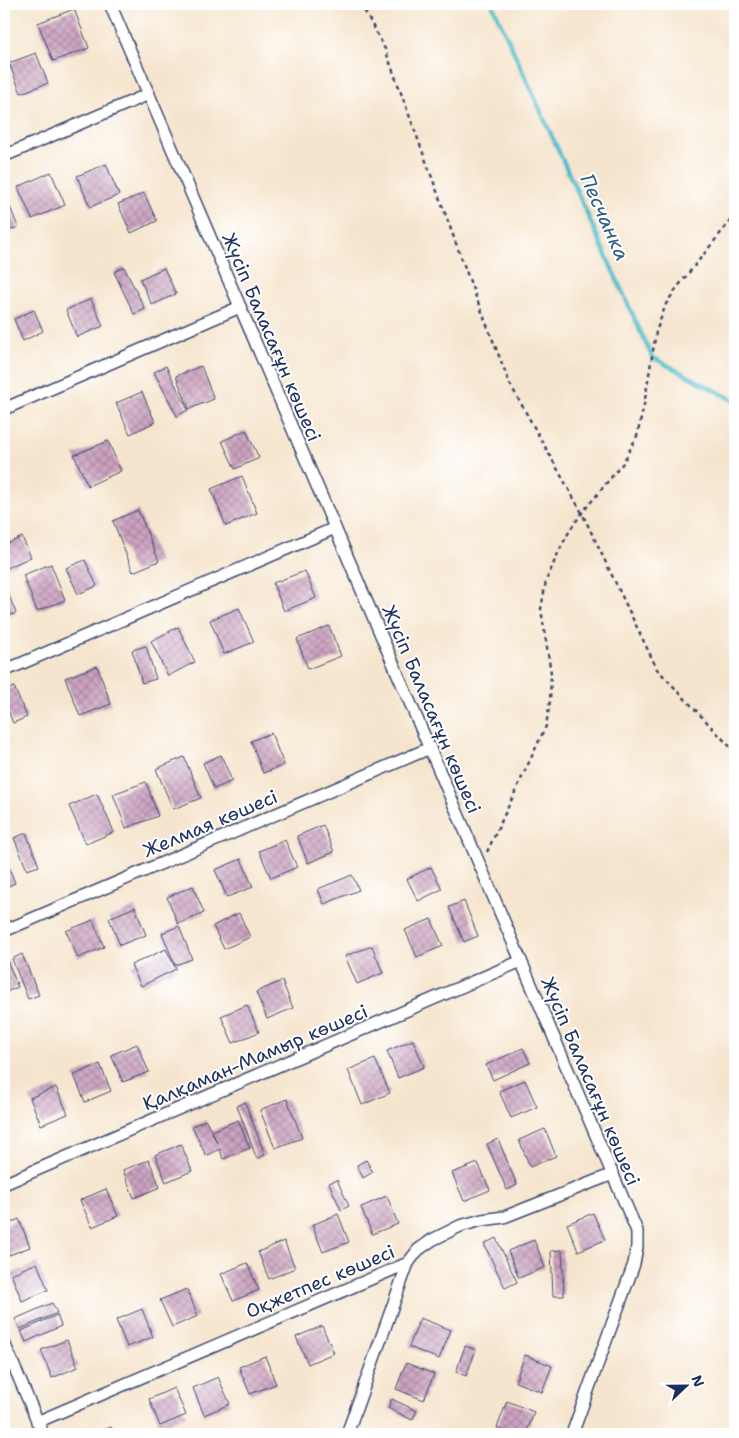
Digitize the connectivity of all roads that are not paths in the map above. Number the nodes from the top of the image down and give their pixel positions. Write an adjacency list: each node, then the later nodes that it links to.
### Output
1 (110, 4): 2 (street, Жүсіп Баласағұн көшесі)
2 (148, 94): 3 (street); 4 (street, Жүсіп Баласағұн көшесі)
3 (4, 156)
4 (240, 307): 5 (street); 6 (street, Жүсіп Баласағұн көшесі)
5 (4, 409)
6 (335, 528): 7 (street); 8 (street, Жүсіп Баласағұн көшесі)
7 (4, 671)
8 (430, 748): 9 (street, Желмая көшесі); 10 (street, Жүсіп Баласағұн көшесі)
9 (4, 931)
10 (521, 962): 11 (street, Жүсіп Баласағұн көшесі); 12 (street, Қалқаман-Мамыр көшесі)
11 (613, 1174): 13 (street, Оқжетпес көшесі); 18 (street, Жүсіп Баласағұн көшесі)
12 (4, 1184)
13 (408, 1263): 15 (street, Оқжетпес көшесі); 17 (street)
14 (4, 1343): 15 (street)
15 (38, 1422): 16 (street)
16 (43, 1434)
17 (347, 1434)
18 (572, 1434)

